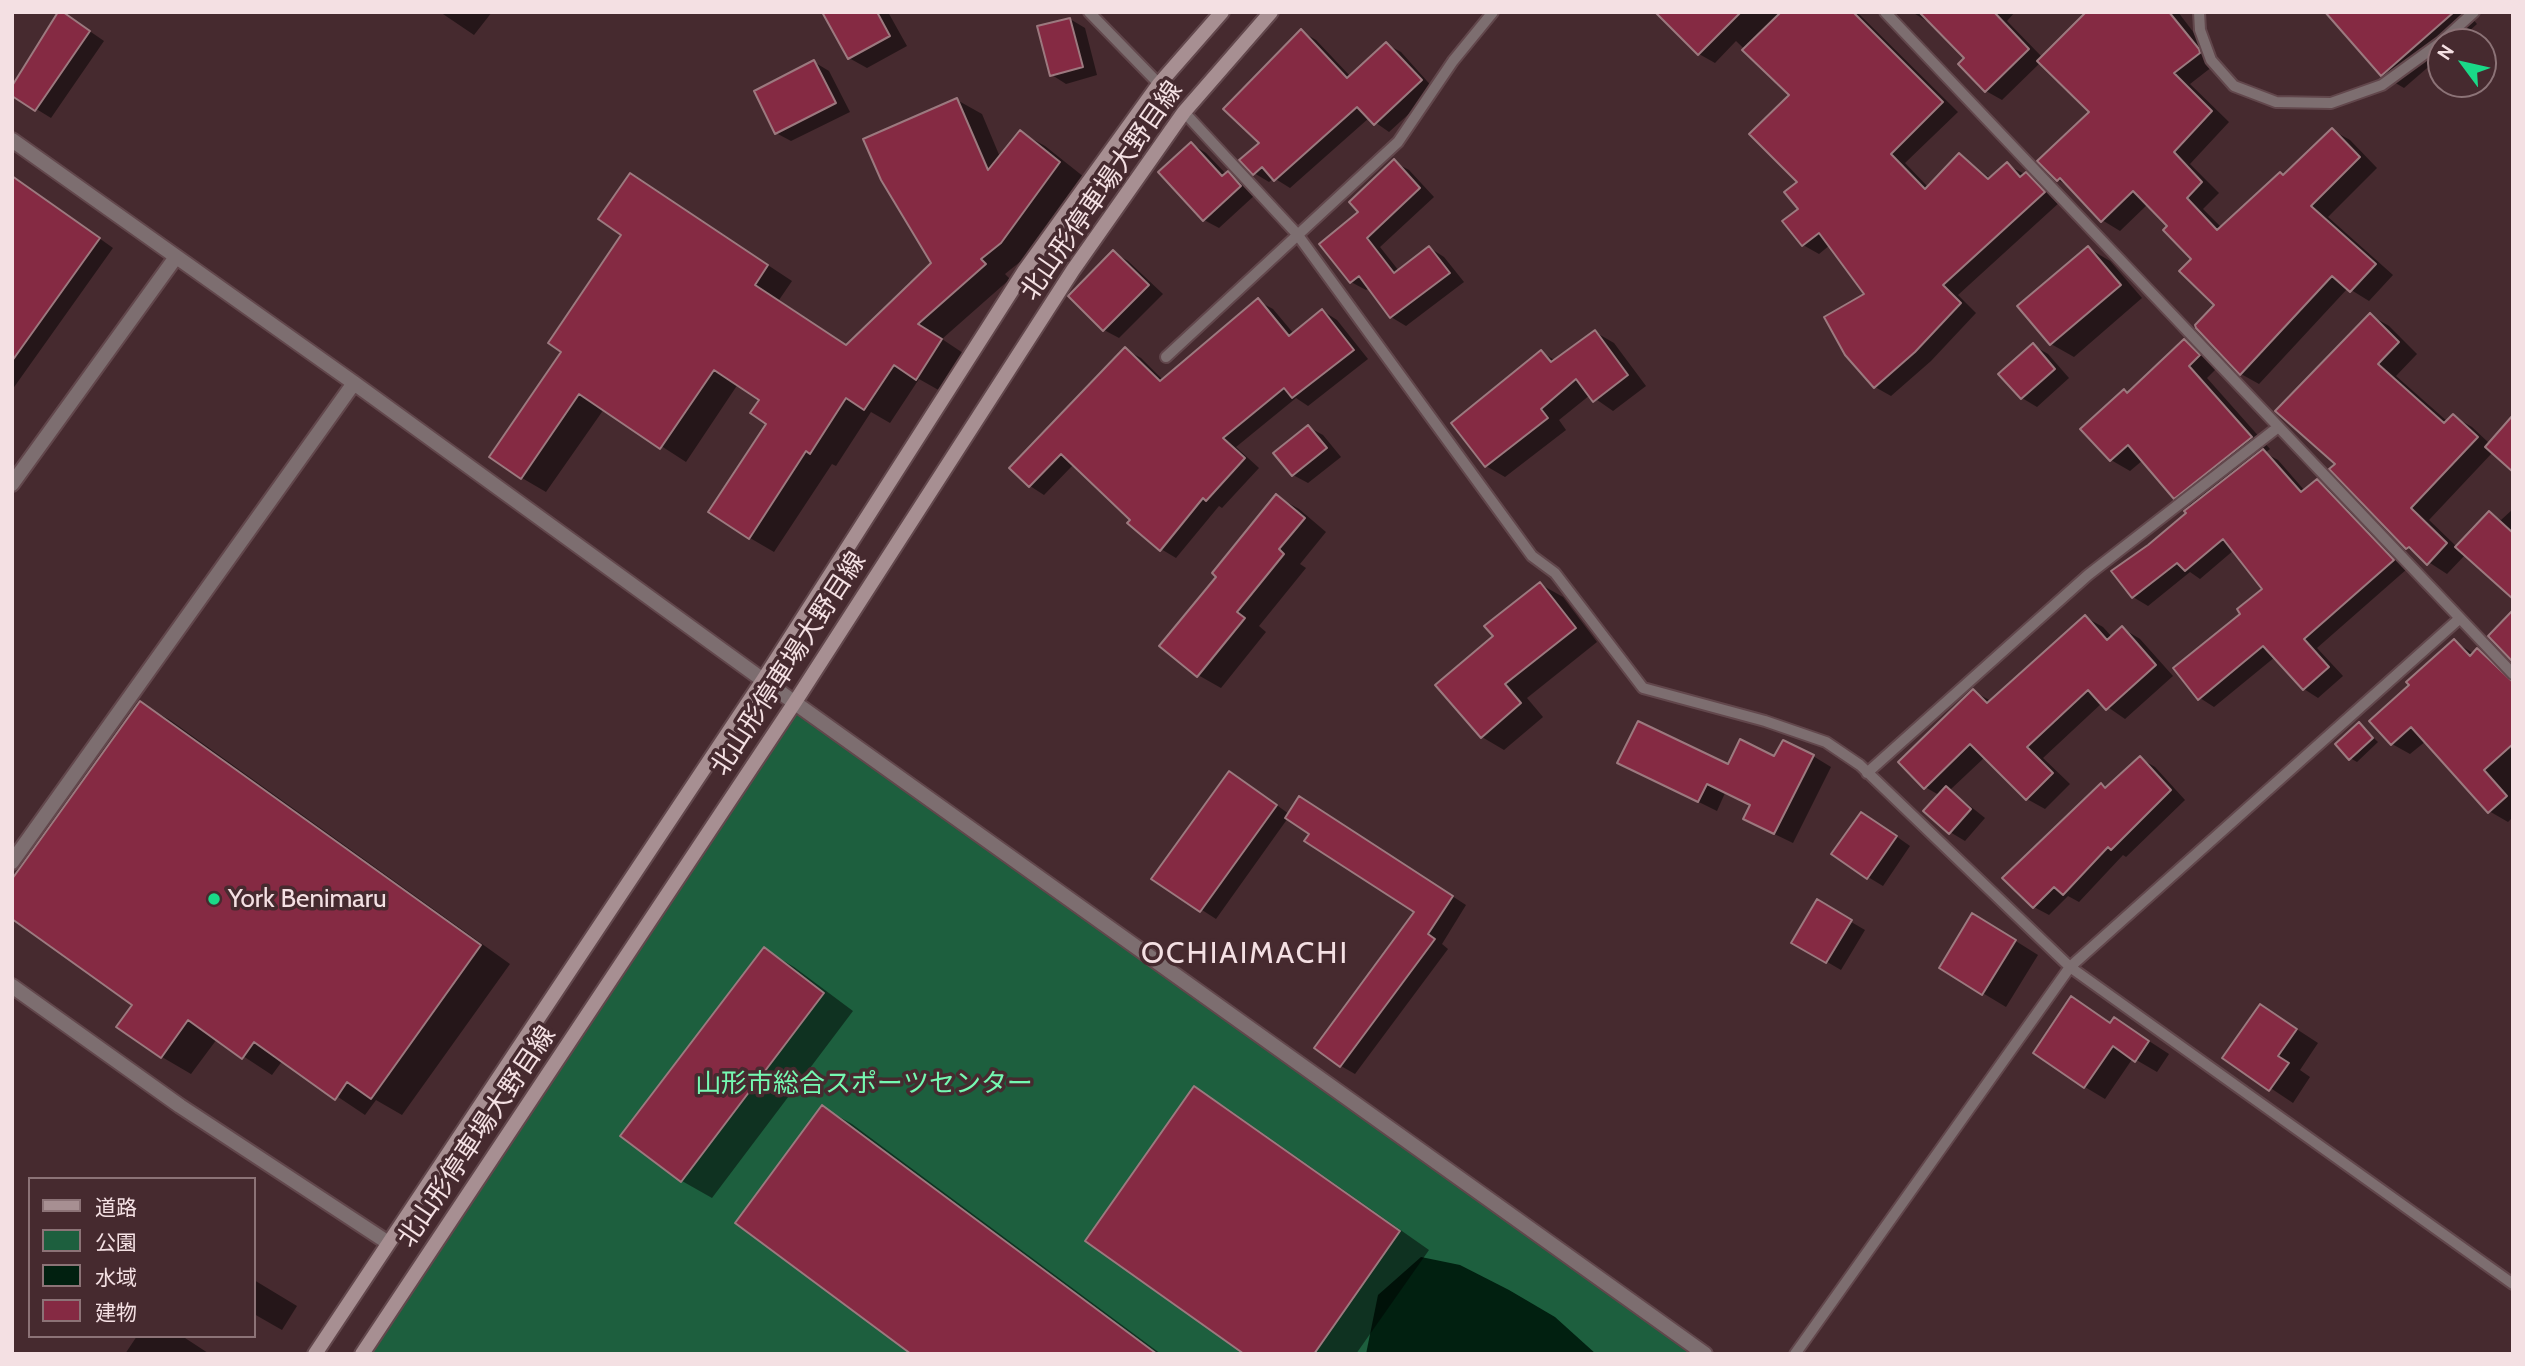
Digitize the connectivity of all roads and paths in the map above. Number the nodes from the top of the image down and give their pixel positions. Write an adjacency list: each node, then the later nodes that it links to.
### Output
1 (1090, 12): 10 (lane)
2 (1222, 12): 10 (main road, 北山形停車場大野目線)
3 (1271, 12): 11 (main road, 北山形停車場大野目線)
4 (1493, 12): 13 (lane)
5 (1885, 12): 17 (lane)
6 (2199, 12): 9 (lane)
7 (2474, 12): 8 (lane)
8 (2456, 28)
9 (2427, 52)
10 (1159, 84): 21 (main road, 北山形停車場大野目線)
11 (1184, 112): 13 (lane); 22 (main road, 北山形停車場大野目線)
12 (12, 141): 14 (street)
13 (1297, 234): 15 (lane); 23 (lane)
14 (176, 257): 16 (street); 18 (street)
15 (1166, 356)
16 (354, 383): 21 (street); 24 (street)
17 (2277, 428): 19 (lane); 23 (lane)
18 (12, 484)
19 (2459, 619): 20 (lane); 25 (lane)
20 (2513, 674)
21 (763, 680): 22 (street); 27 (main road, 北山形停車場大野目線)
22 (795, 702): 30 (main road, 北山形停車場大野目線); 31 (street)
23 (1867, 773): 25 (lane)
24 (12, 862)
25 (2070, 967): 28 (lane); 32 (lane)
26 (12, 986): 27 (street)
27 (387, 1242): 29 (main road, 北山形停車場大野目線)
28 (2513, 1284)
29 (315, 1354)
30 (362, 1354)
31 (1705, 1354)
32 (1795, 1354)

